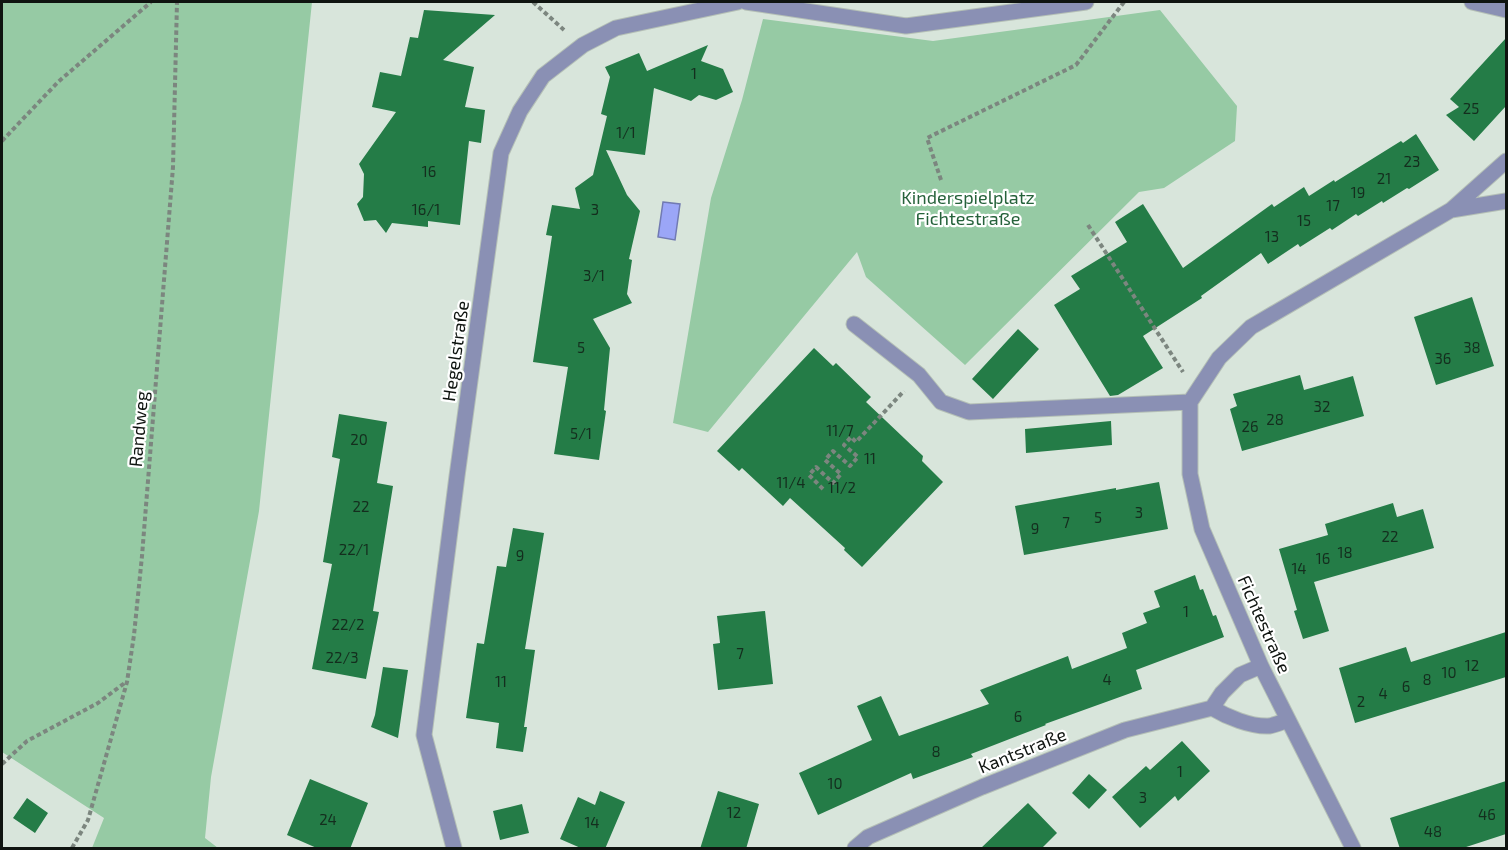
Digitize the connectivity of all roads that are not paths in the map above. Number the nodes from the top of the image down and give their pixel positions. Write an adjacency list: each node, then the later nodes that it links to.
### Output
1 (738, 2): 14 (street, Hegelstraße)
2 (746, 2): 3 (street)
3 (1086, 2)
4 (1472, 2): 5 (street)
5 (1506, 10)
6 (1506, 161): 8 (street)
7 (1506, 201): 8 (street)
8 (1451, 210): 10 (street)
9 (854, 324): 10 (street)
10 (1193, 397): 11 (street, Fichtestraße)
11 (1261, 666): 12 (street); 13 (street, Fichtestraße)
12 (1212, 708): 13 (street); 15 (street, Kantstraße)
13 (1288, 720): 16 (street, Fichtestraße)
14 (454, 849)
15 (855, 849)
16 (1353, 849)

